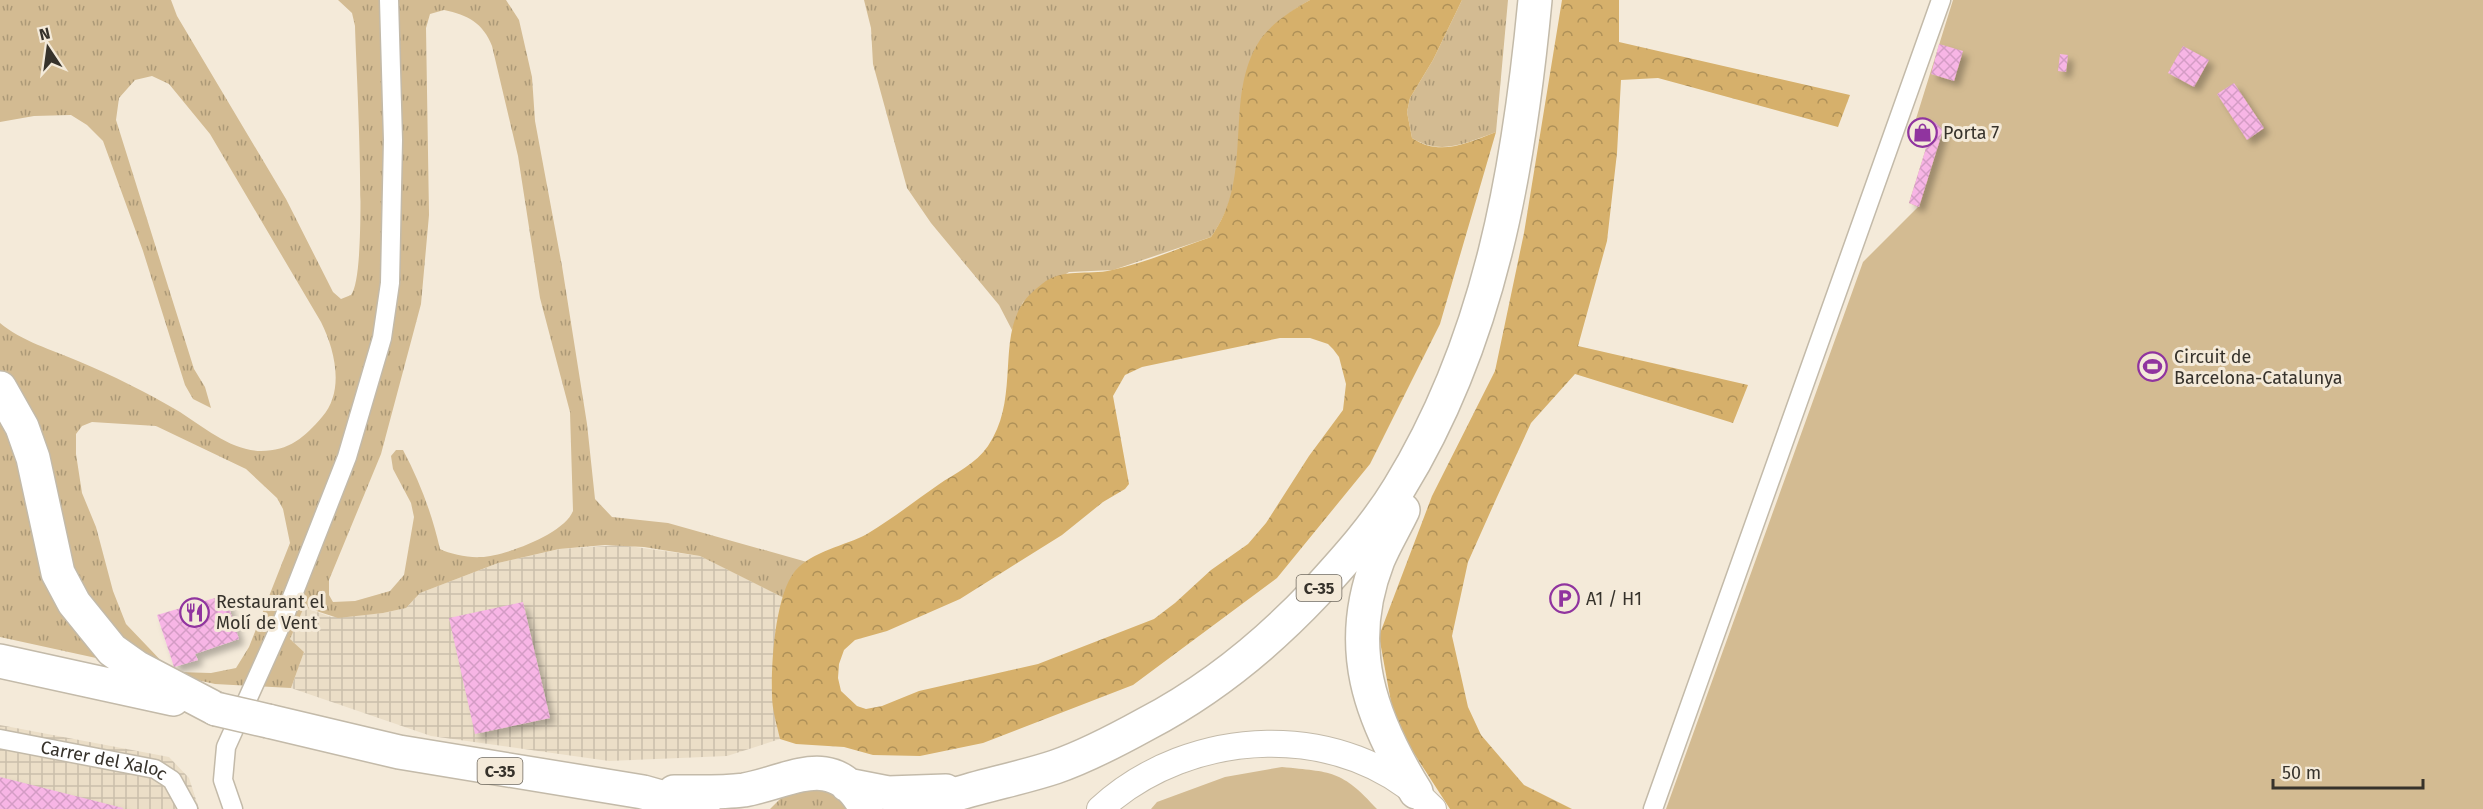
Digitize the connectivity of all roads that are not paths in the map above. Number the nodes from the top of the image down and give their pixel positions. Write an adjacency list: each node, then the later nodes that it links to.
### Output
1 (389, 0): 15 (street)
2 (1535, 0): 5 (highway, C-35)
3 (1941, 0): 20 (street)
4 (0, 388): 7 (highway)
5 (1441, 410): 10 (highway, C-35); 13 (highway)
6 (3, 662): 7 (highway, C-35)
7 (216, 709): 11 (highway, C-35, bridge)
8 (0, 739): 14 (street, Carrer del Xaloc)
9 (779, 781): 11 (highway, C-35); 12 (highway, C-35); 17 (highway, C-35)
10 (969, 789): 12 (highway, C-35); 18 (highway, C-35)
11 (643, 792): 16 (highway, C-35)
12 (856, 797)
13 (1425, 800): 19 (street)
14 (188, 809)
15 (233, 809)
16 (703, 809)
17 (754, 809)
18 (918, 809)
19 (1100, 809)
20 (1653, 809)

